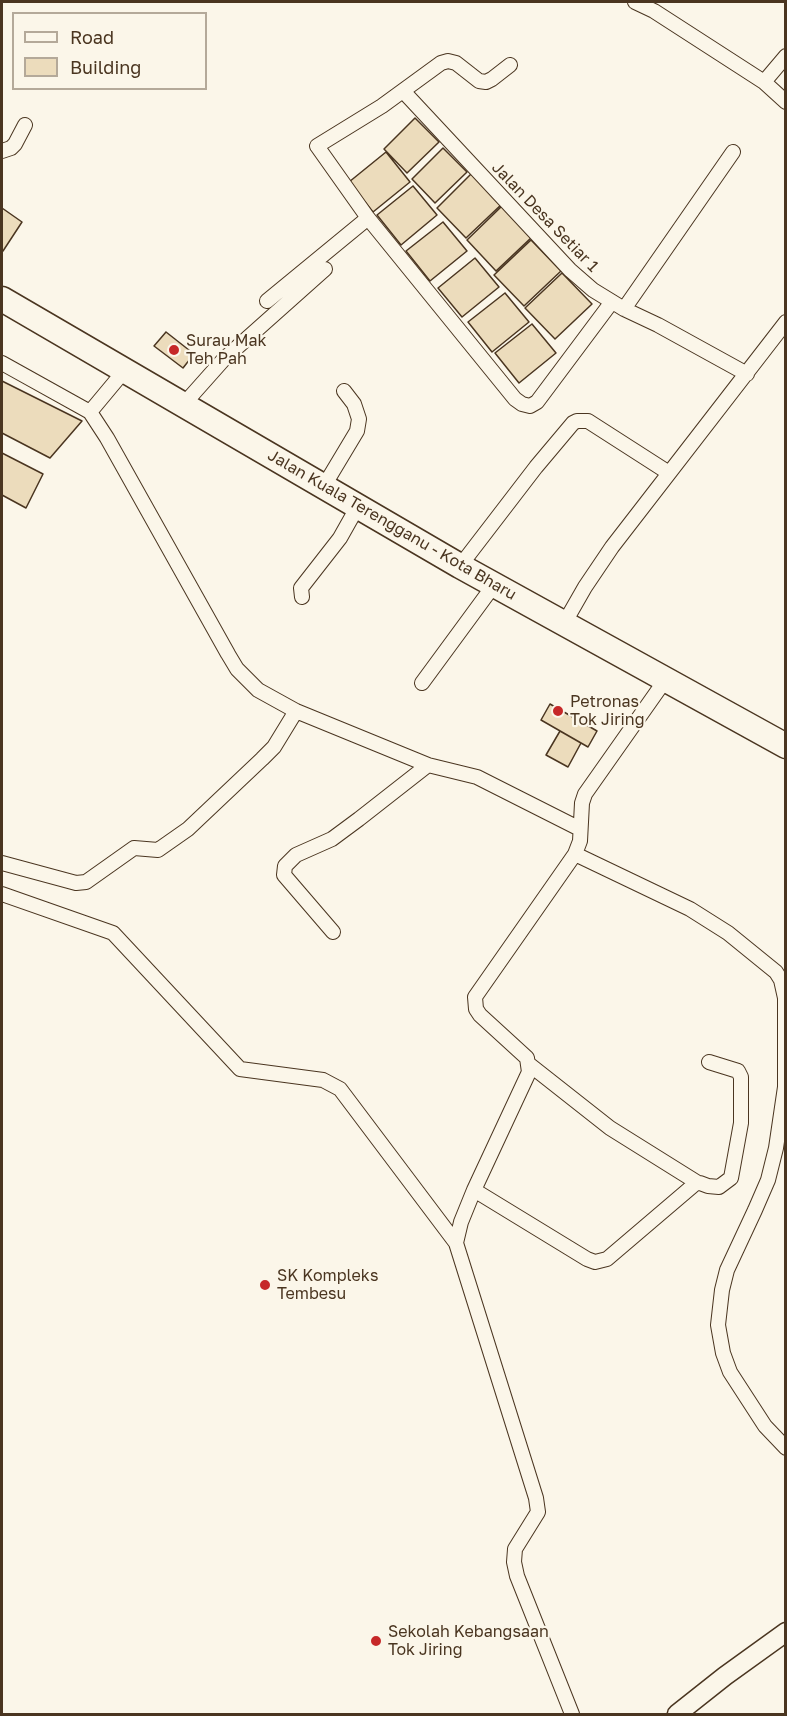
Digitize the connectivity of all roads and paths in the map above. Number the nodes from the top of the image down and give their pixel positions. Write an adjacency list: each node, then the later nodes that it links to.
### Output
1 (635, 2): 2 (street)
2 (658, 6): 5 (street)
3 (786, 56): 5 (street)
4 (510, 65): 6 (street)
5 (764, 82): 7 (street)
6 (403, 92): 11 (street); 15 (street, Jalan Desa Setiar 1)
7 (786, 102)
8 (25, 126): 9 (street)
9 (2, 151)
10 (733, 152): 15 (street)
11 (368, 218): 13 (street); 15 (street)
12 (325, 269): 21 (street)
13 (267, 301)
14 (3, 304): 18 (highway, Jalan Kuala Terengganu - Kota Bharu)
15 (617, 306): 19 (street, Jalan Desa Setiar 1)
16 (786, 322): 19 (street)
17 (2, 363): 22 (street)
18 (125, 370): 21 (highway, Jalan Kuala Terengganu - Kota Bharu); 22 (street)
19 (747, 374): 23 (street)
20 (344, 391): 24 (street)
21 (184, 404): 24 (highway, Jalan Kuala Terengganu - Kota Bharu)
22 (90, 412): 32 (street)
23 (669, 473): 26 (street); 29 (street)
24 (324, 486): 25 (highway, Jalan Kuala Terengganu - Kota Bharu)
25 (357, 506): 26 (highway, Jalan Kuala Terengganu - Kota Bharu); 28 (street)
26 (460, 566): 27 (highway, Jalan Kuala Terengganu - Kota Bharu)
27 (494, 585): 29 (highway, Jalan Kuala Terengganu - Kota Bharu); 31 (street)
28 (302, 597)
29 (565, 622): 30 (highway, Jalan Kuala Terengganu - Kota Bharu)
30 (666, 679): 33 (highway, Jalan Kuala Terengganu - Kota Bharu); 35 (street)
31 (422, 683)
32 (296, 711): 34 (street); 37 (street)
33 (786, 746)
34 (428, 765): 35 (street); 39 (street)
35 (580, 829): 36 (street)
36 (575, 854): 41 (street); 45 (street)
37 (2, 863)
38 (2, 894): 44 (street)
39 (333, 932)
40 (709, 1062): 42 (street)
41 (530, 1065): 42 (street); 43 (street)
42 (698, 1183): 43 (street)
43 (474, 1190): 44 (street)
44 (456, 1243): 47 (street)
45 (786, 1448)
46 (786, 1632): 48 (street)
47 (572, 1714)
48 (676, 1714)

